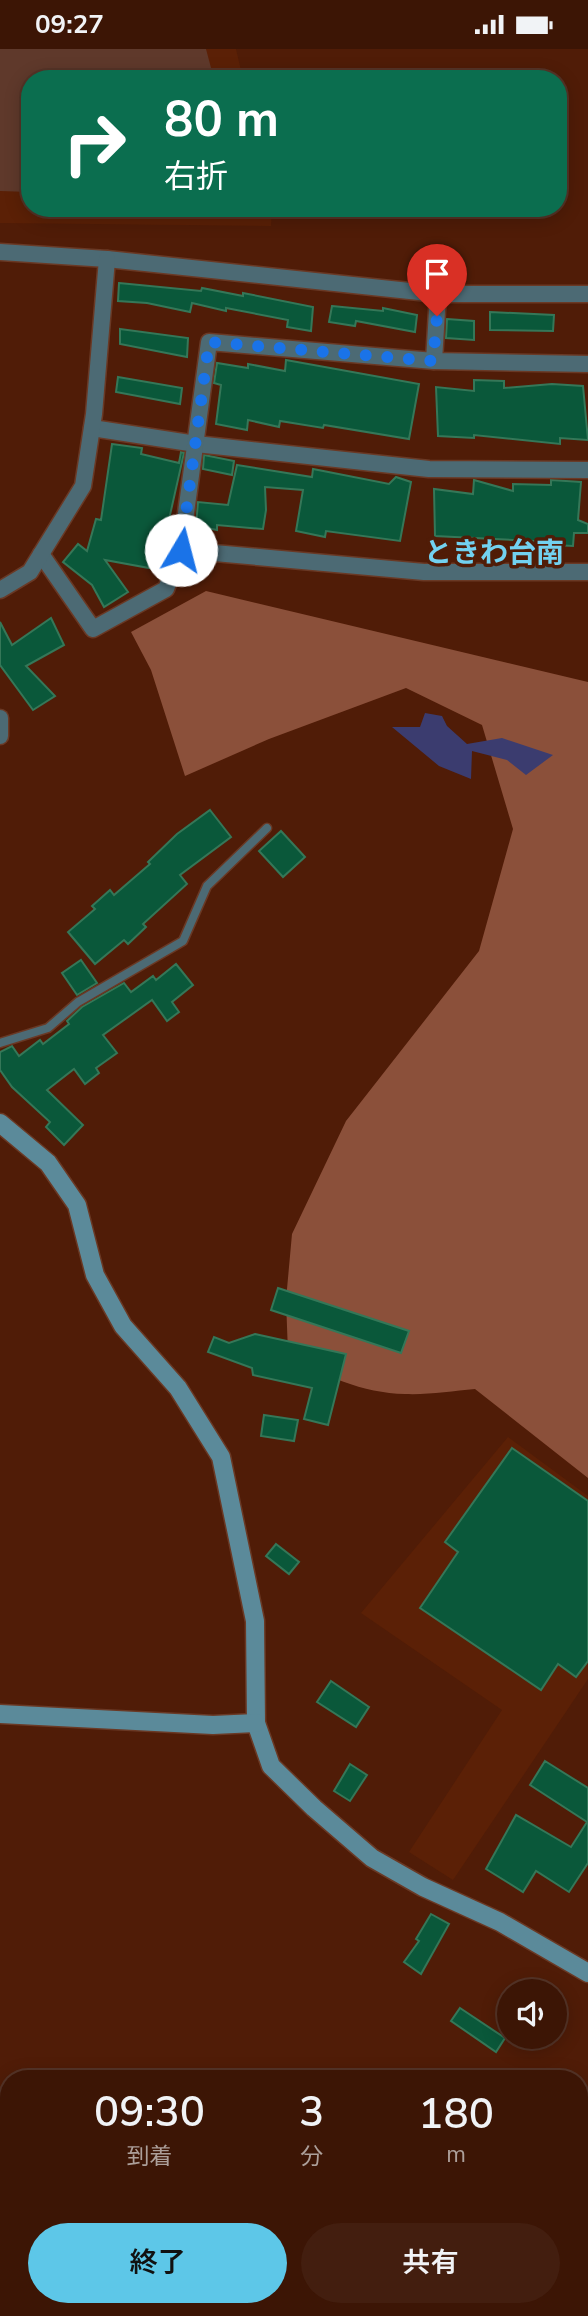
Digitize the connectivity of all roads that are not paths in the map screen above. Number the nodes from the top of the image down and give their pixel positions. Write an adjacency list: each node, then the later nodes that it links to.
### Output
1 (0, 252): 2 (street)
2 (107, 259): 3 (street); 7 (street)
3 (438, 294): 4 (street); 5 (street)
4 (588, 295)
5 (433, 361): 6 (street); 8 (street)
6 (588, 364)
7 (92, 428): 8 (street); 11 (street)
8 (196, 444): 9 (street); 10 (street)
9 (588, 470)
10 (181, 550): 11 (street); 12 (street)
11 (41, 554): 13 (street)
12 (588, 572)
13 (0, 590)
14 (0, 718): 15 (street)
15 (0, 736)
16 (267, 828): 17 (lane)
17 (0, 1043)
18 (0, 1123): 20 (street)
19 (2, 1714): 20 (street)
20 (256, 1723): 21 (street)
21 (588, 1973)

